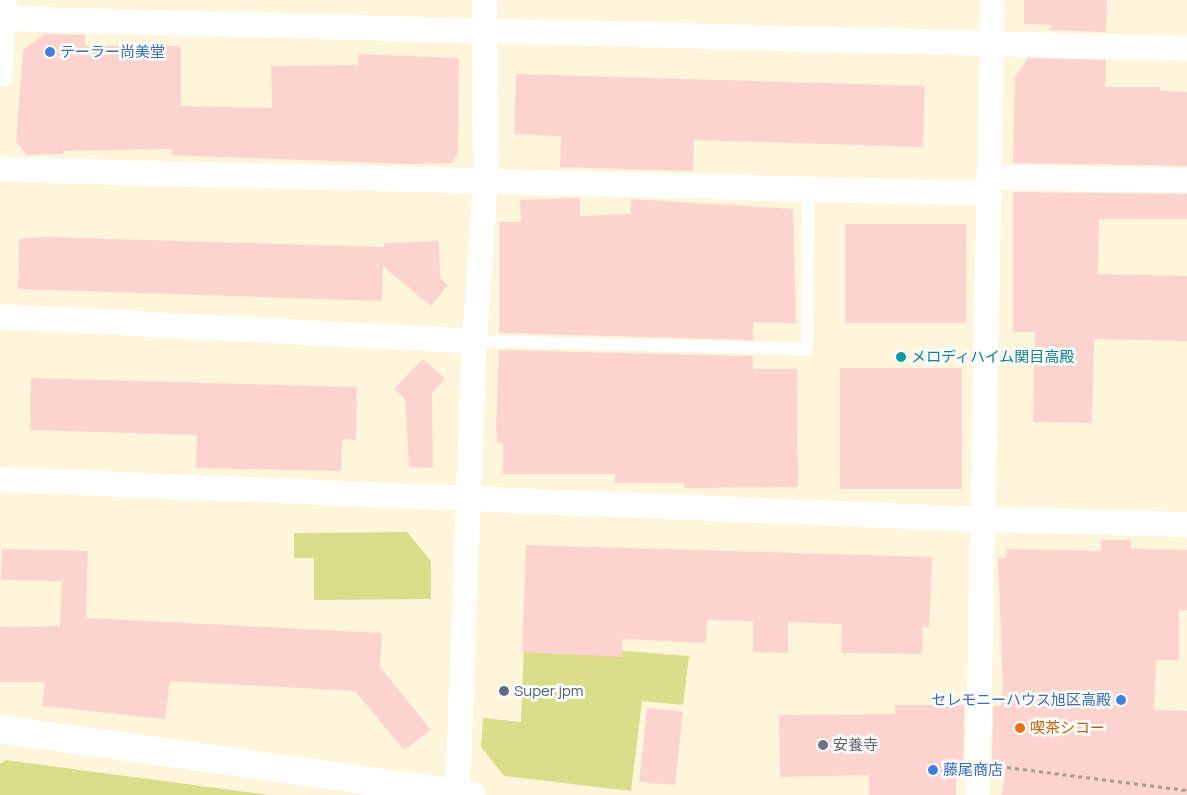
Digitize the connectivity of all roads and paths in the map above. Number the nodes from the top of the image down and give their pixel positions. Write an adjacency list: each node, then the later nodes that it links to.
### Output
1 (484, 0): 4 (street)
2 (992, 0): 5 (street)
3 (3, 12): 4 (street); 7 (street)
4 (483, 33): 5 (street); 9 (street)
5 (991, 43): 6 (street); 11 (street)
6 (1187, 48)
7 (0, 74)
8 (0, 169): 9 (street)
9 (485, 180): 12 (street); 14 (street)
10 (1187, 180): 11 (street)
11 (989, 185): 12 (street); 17 (street)
12 (808, 192): 14 (lane)
13 (0, 316): 14 (street)
14 (474, 341): 16 (street)
15 (0, 479): 16 (street)
16 (468, 497): 17 (street); 22 (street)
17 (984, 520): 18 (street); 20 (street)
18 (1187, 524)
19 (0, 729): 22 (street)
20 (978, 765): 21 (path); 23 (street)
21 (1187, 790)
22 (462, 794)
23 (977, 795)

